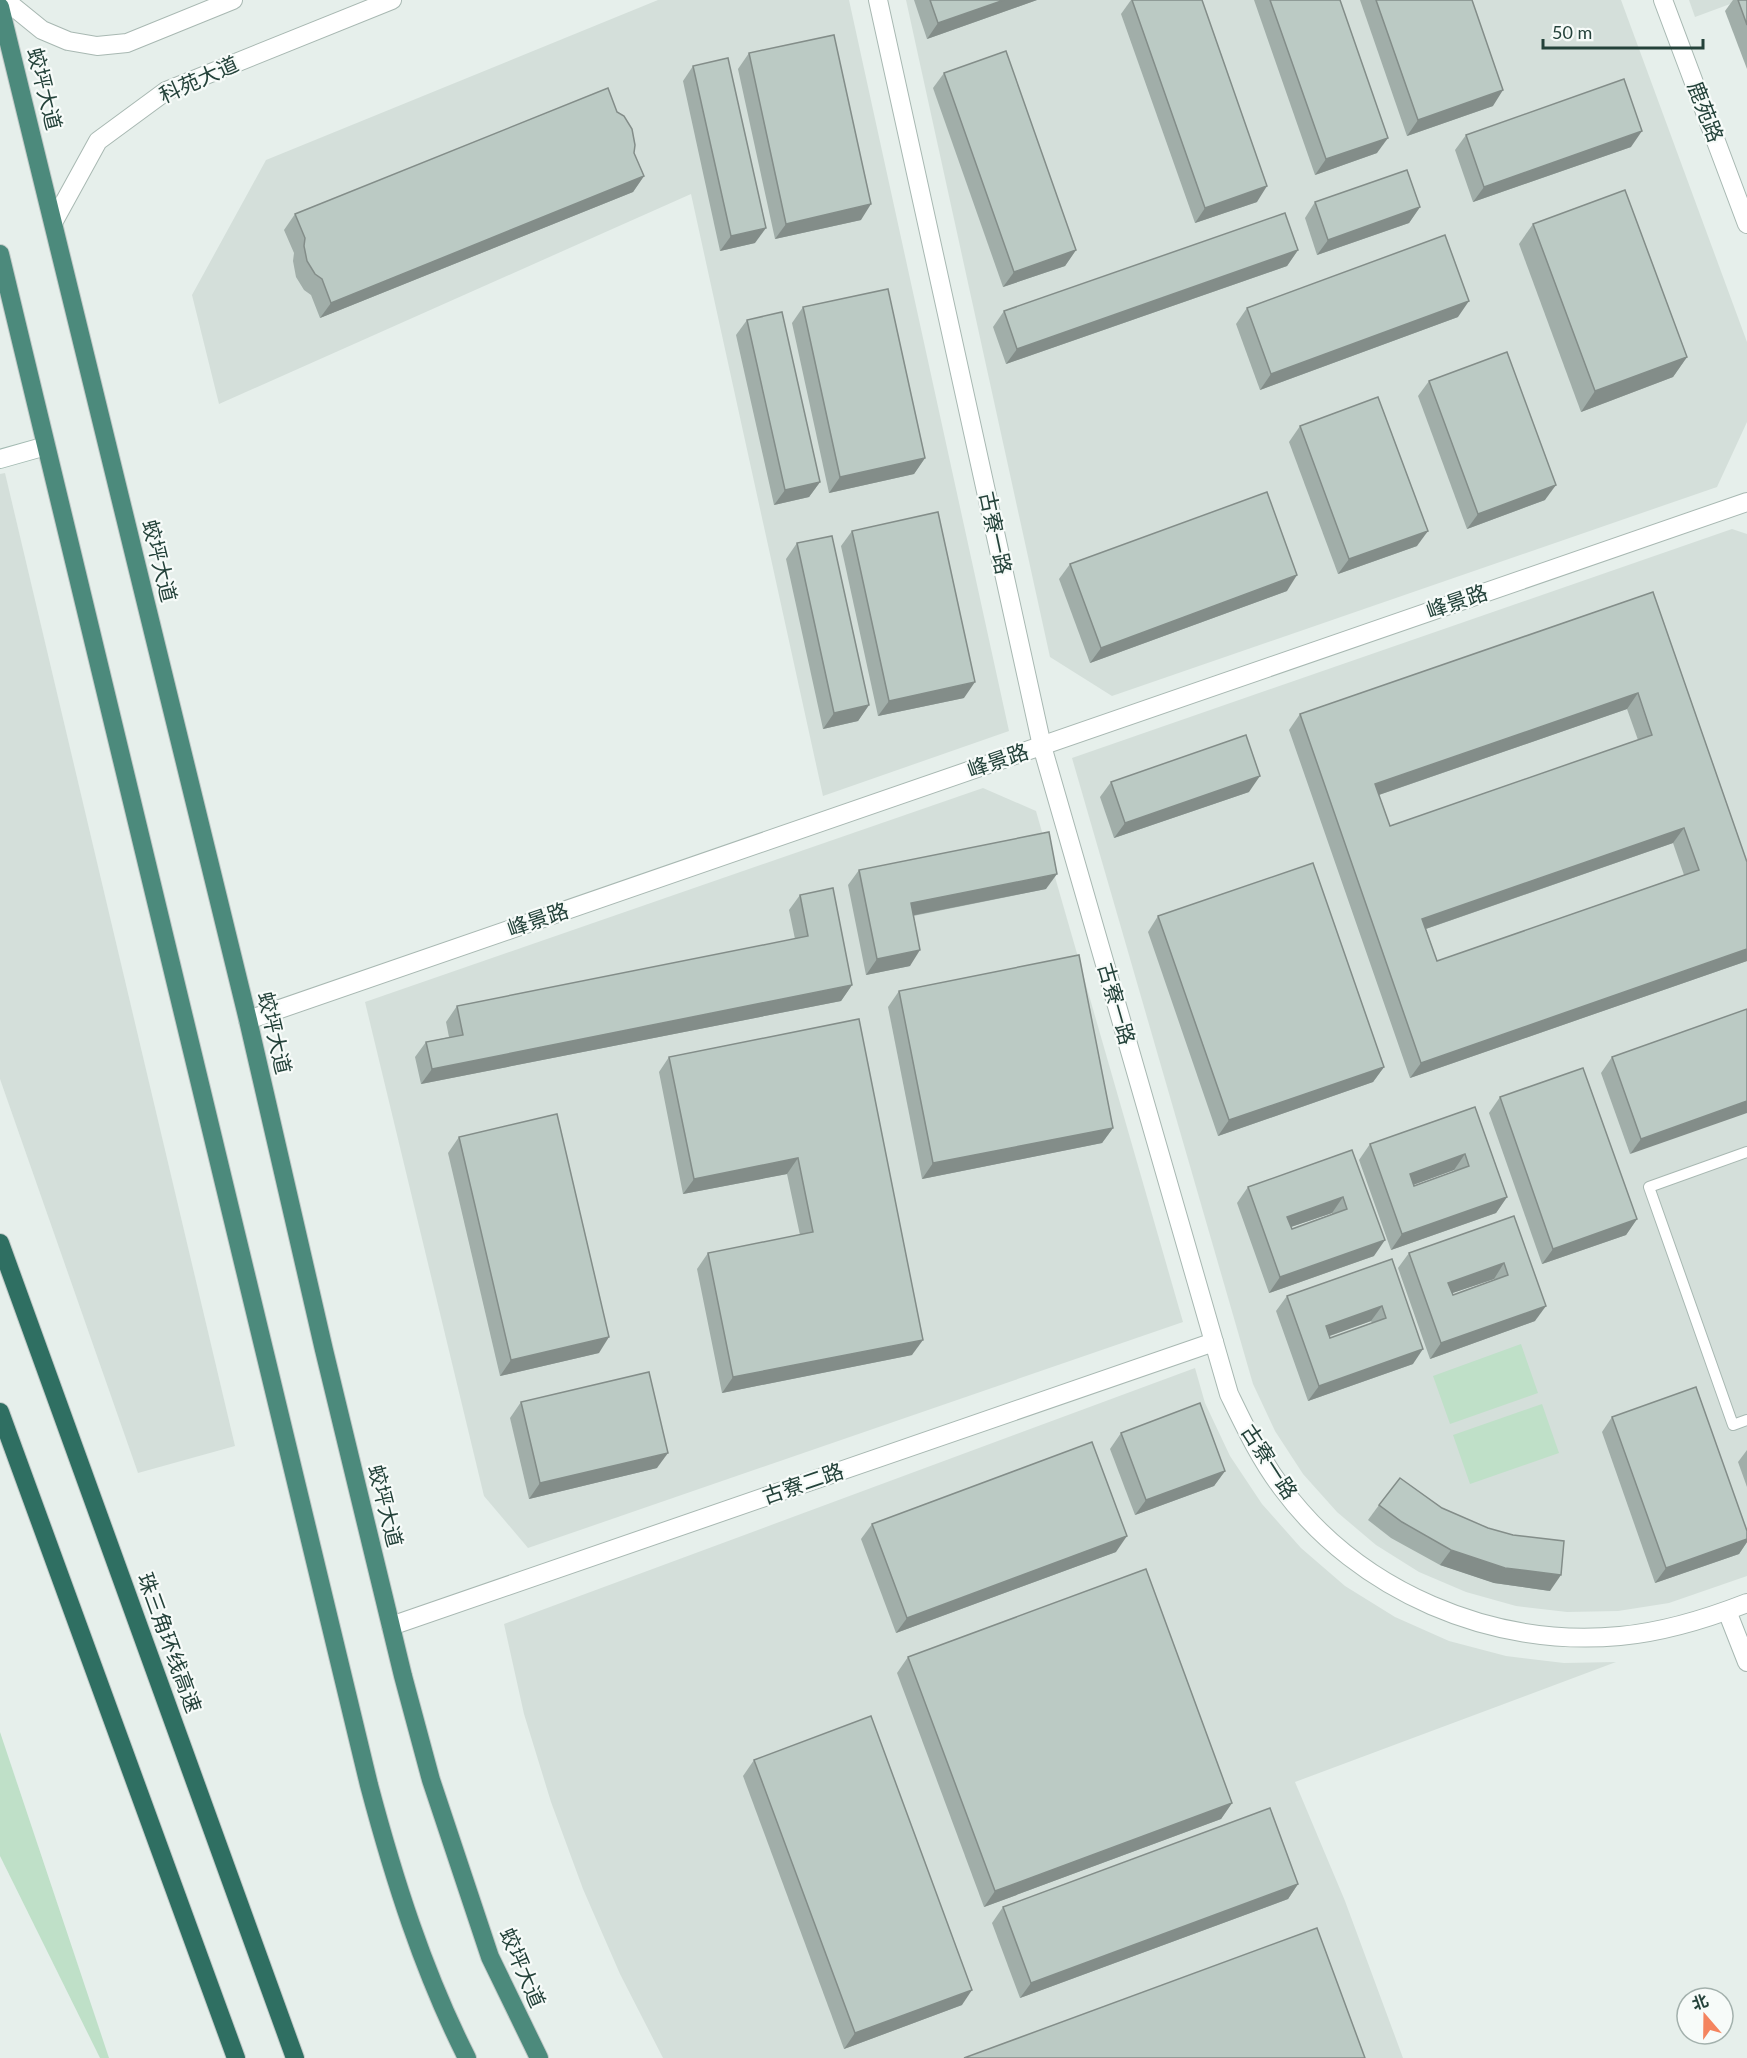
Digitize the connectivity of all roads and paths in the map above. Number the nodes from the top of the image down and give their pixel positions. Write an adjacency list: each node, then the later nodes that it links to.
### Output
1 (5, 0): 2 (street)
2 (233, 0)
3 (392, 0): 7 (street, 科苑大道)
4 (878, 0): 13 (street, 古寮一路)
5 (1663, 0): 8 (street, 鹿苑路)
6 (0, 7): 7 (highway, 蛟坪大道)
7 (54, 221): 14 (highway, 蛟坪大道)
8 (1747, 224)
9 (0, 254): 10 (highway)
10 (46, 446): 11 (street); 26 (highway)
11 (0, 459)
12 (1747, 502): 13 (street, 峰景路)
13 (1042, 746): 14 (street, 峰景路); 17 (street, 古寮一路)
14 (248, 1020): 22 (highway, 蛟坪大道)
15 (1747, 1152): 19 (lane)
16 (0, 1243): 25 (highway, 珠三角环线高速)
17 (1214, 1342): 21 (street, 古寮一路); 22 (street, 古寮二路)
18 (0, 1412): 24 (highway)
19 (1747, 1420)
20 (1747, 1603): 21 (street, 古寮一路)
21 (1727, 1611): 23 (street)
22 (391, 1626): 27 (highway, 蛟坪大道)
23 (1747, 1662)
24 (236, 2058)
25 (296, 2058)
26 (467, 2058)
27 (539, 2058)

